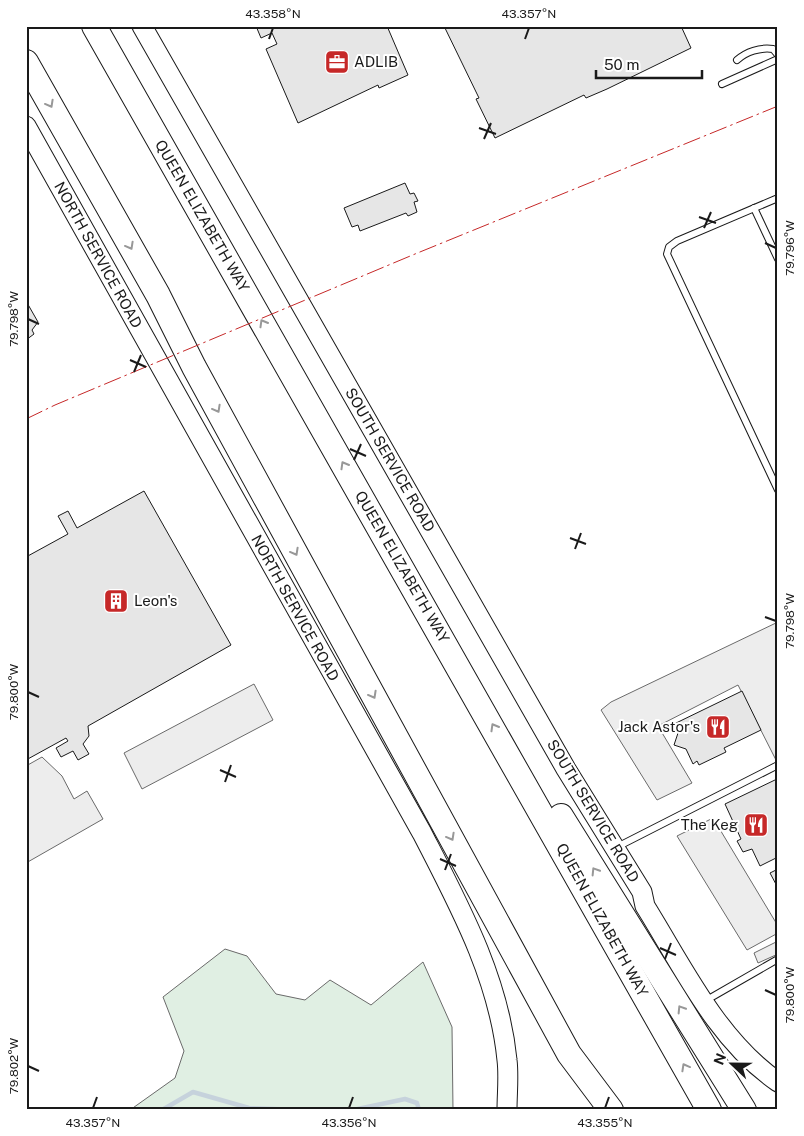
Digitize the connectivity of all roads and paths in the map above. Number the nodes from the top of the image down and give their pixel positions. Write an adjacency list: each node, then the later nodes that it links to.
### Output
1 (94, 26): 12 (highway, QUEEN ELIZABETH WAY, one-way to 1)
2 (142, 26): 14 (street, SOUTH SERVICE ROAD)
3 (778, 57): 4 (lane); 6 (lane)
4 (737, 60)
5 (26, 62): 17 (highway, one-way to 17)
6 (722, 84)
7 (26, 126): 20 (street, NORTH SERVICE ROAD)
8 (778, 198): 9 (lane)
9 (754, 208): 10 (lane); 11 (lane)
10 (778, 259)
11 (778, 490)
12 (511, 758): 23 (highway, QUEEN ELIZABETH WAY, one-way to 12); 24 (highway, one-way to 12)
13 (778, 765): 14 (lane)
14 (614, 848): 16 (street, SOUTH SERVICE ROAD)
15 (778, 960): 16 (lane)
16 (710, 998): 18 (street, SOUTH SERVICE ROAD); 19 (street, SOUTH SERVICE ROAD)
17 (569, 1054): 21 (highway); 22 (highway)
18 (778, 1069)
19 (778, 1082)
20 (507, 1110)
21 (600, 1110)
22 (610, 1110)
23 (709, 1110)
24 (744, 1110)

